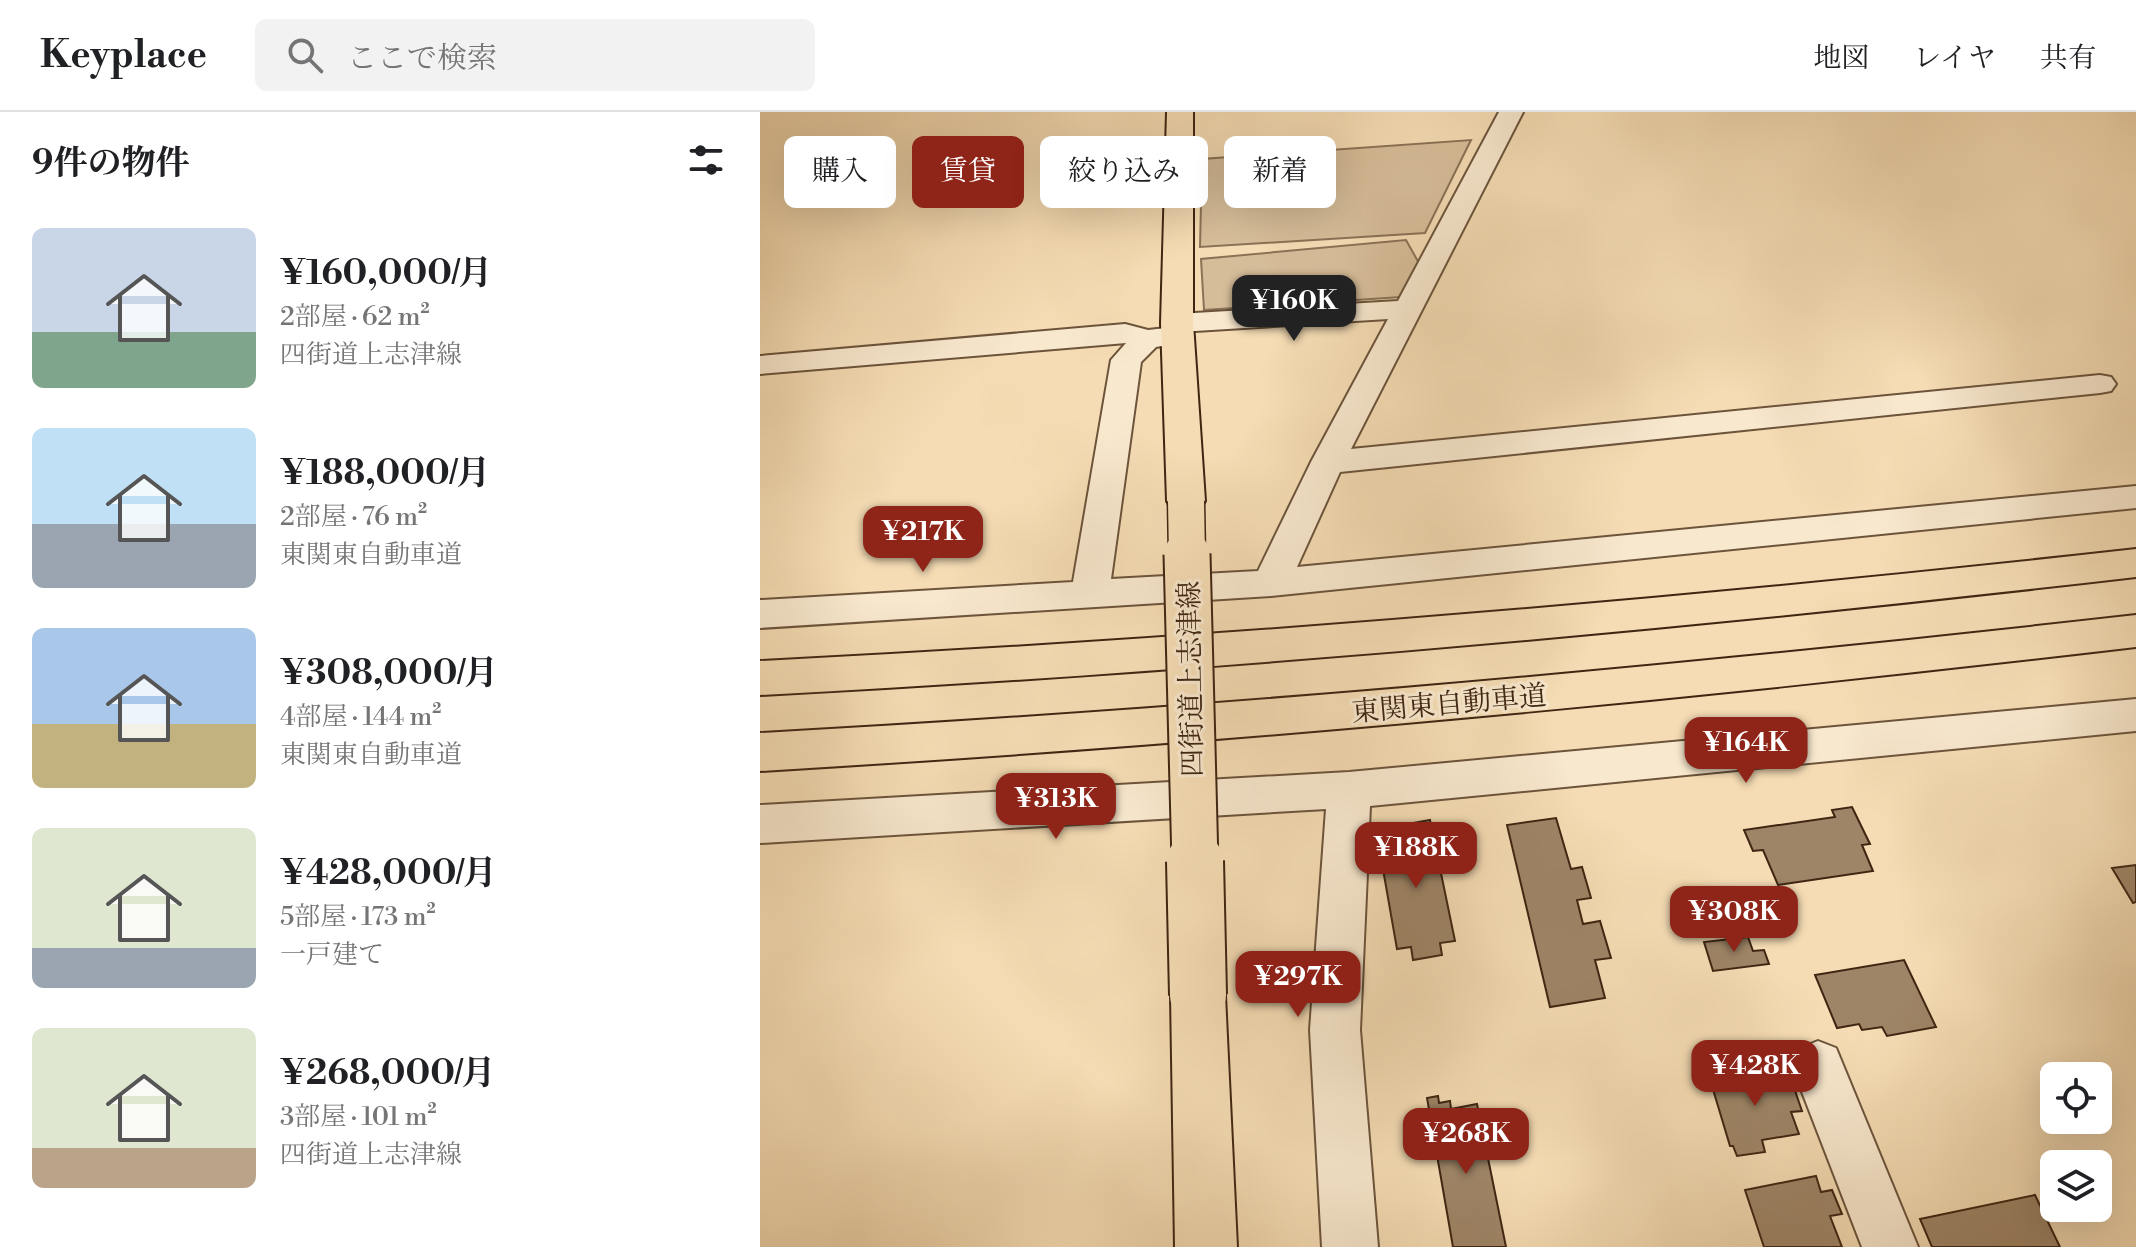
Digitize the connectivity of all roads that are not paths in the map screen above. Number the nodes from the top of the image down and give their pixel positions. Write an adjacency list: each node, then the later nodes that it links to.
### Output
1 (1180, 112): 4 (main road, 四街道上志津線)
2 (1511, 112): 3 (street)
3 (1408, 309): 4 (street); 7 (street)
4 (1167, 332): 5 (street); 11 (street); 20 (main road, 四街道上志津線, bridge)
5 (760, 365)
6 (2100, 384): 7 (street)
7 (1328, 462): 10 (street)
8 (2136, 497): 10 (street)
9 (2136, 563): 14 (main road)
10 (1271, 583): 11 (street)
11 (1090, 594): 12 (street)
12 (760, 614)
13 (2136, 631): 16 (main road, 東関東自動車道)
14 (760, 678)
15 (2136, 715): 17 (street)
16 (760, 752)
17 (1349, 790): 18 (street); 21 (street)
18 (760, 824)
19 (1818, 1066): 22 (street)
20 (1206, 1247)
21 (1350, 1247)
22 (1890, 1247)

